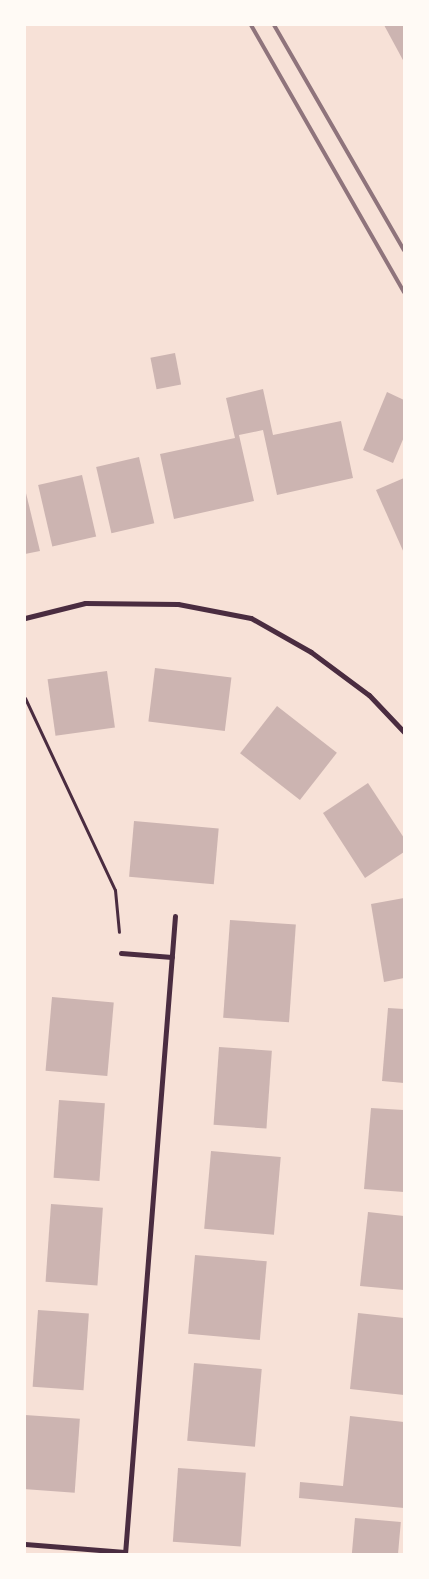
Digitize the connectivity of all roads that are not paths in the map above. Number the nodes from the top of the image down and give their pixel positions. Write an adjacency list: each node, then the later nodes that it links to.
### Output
1 (25, 618): 2 (street)
2 (404, 732)
3 (175, 916): 5 (street)
4 (121, 952): 5 (street)
5 (172, 957): 7 (street)
6 (25, 1544): 7 (street)
7 (125, 1553)

